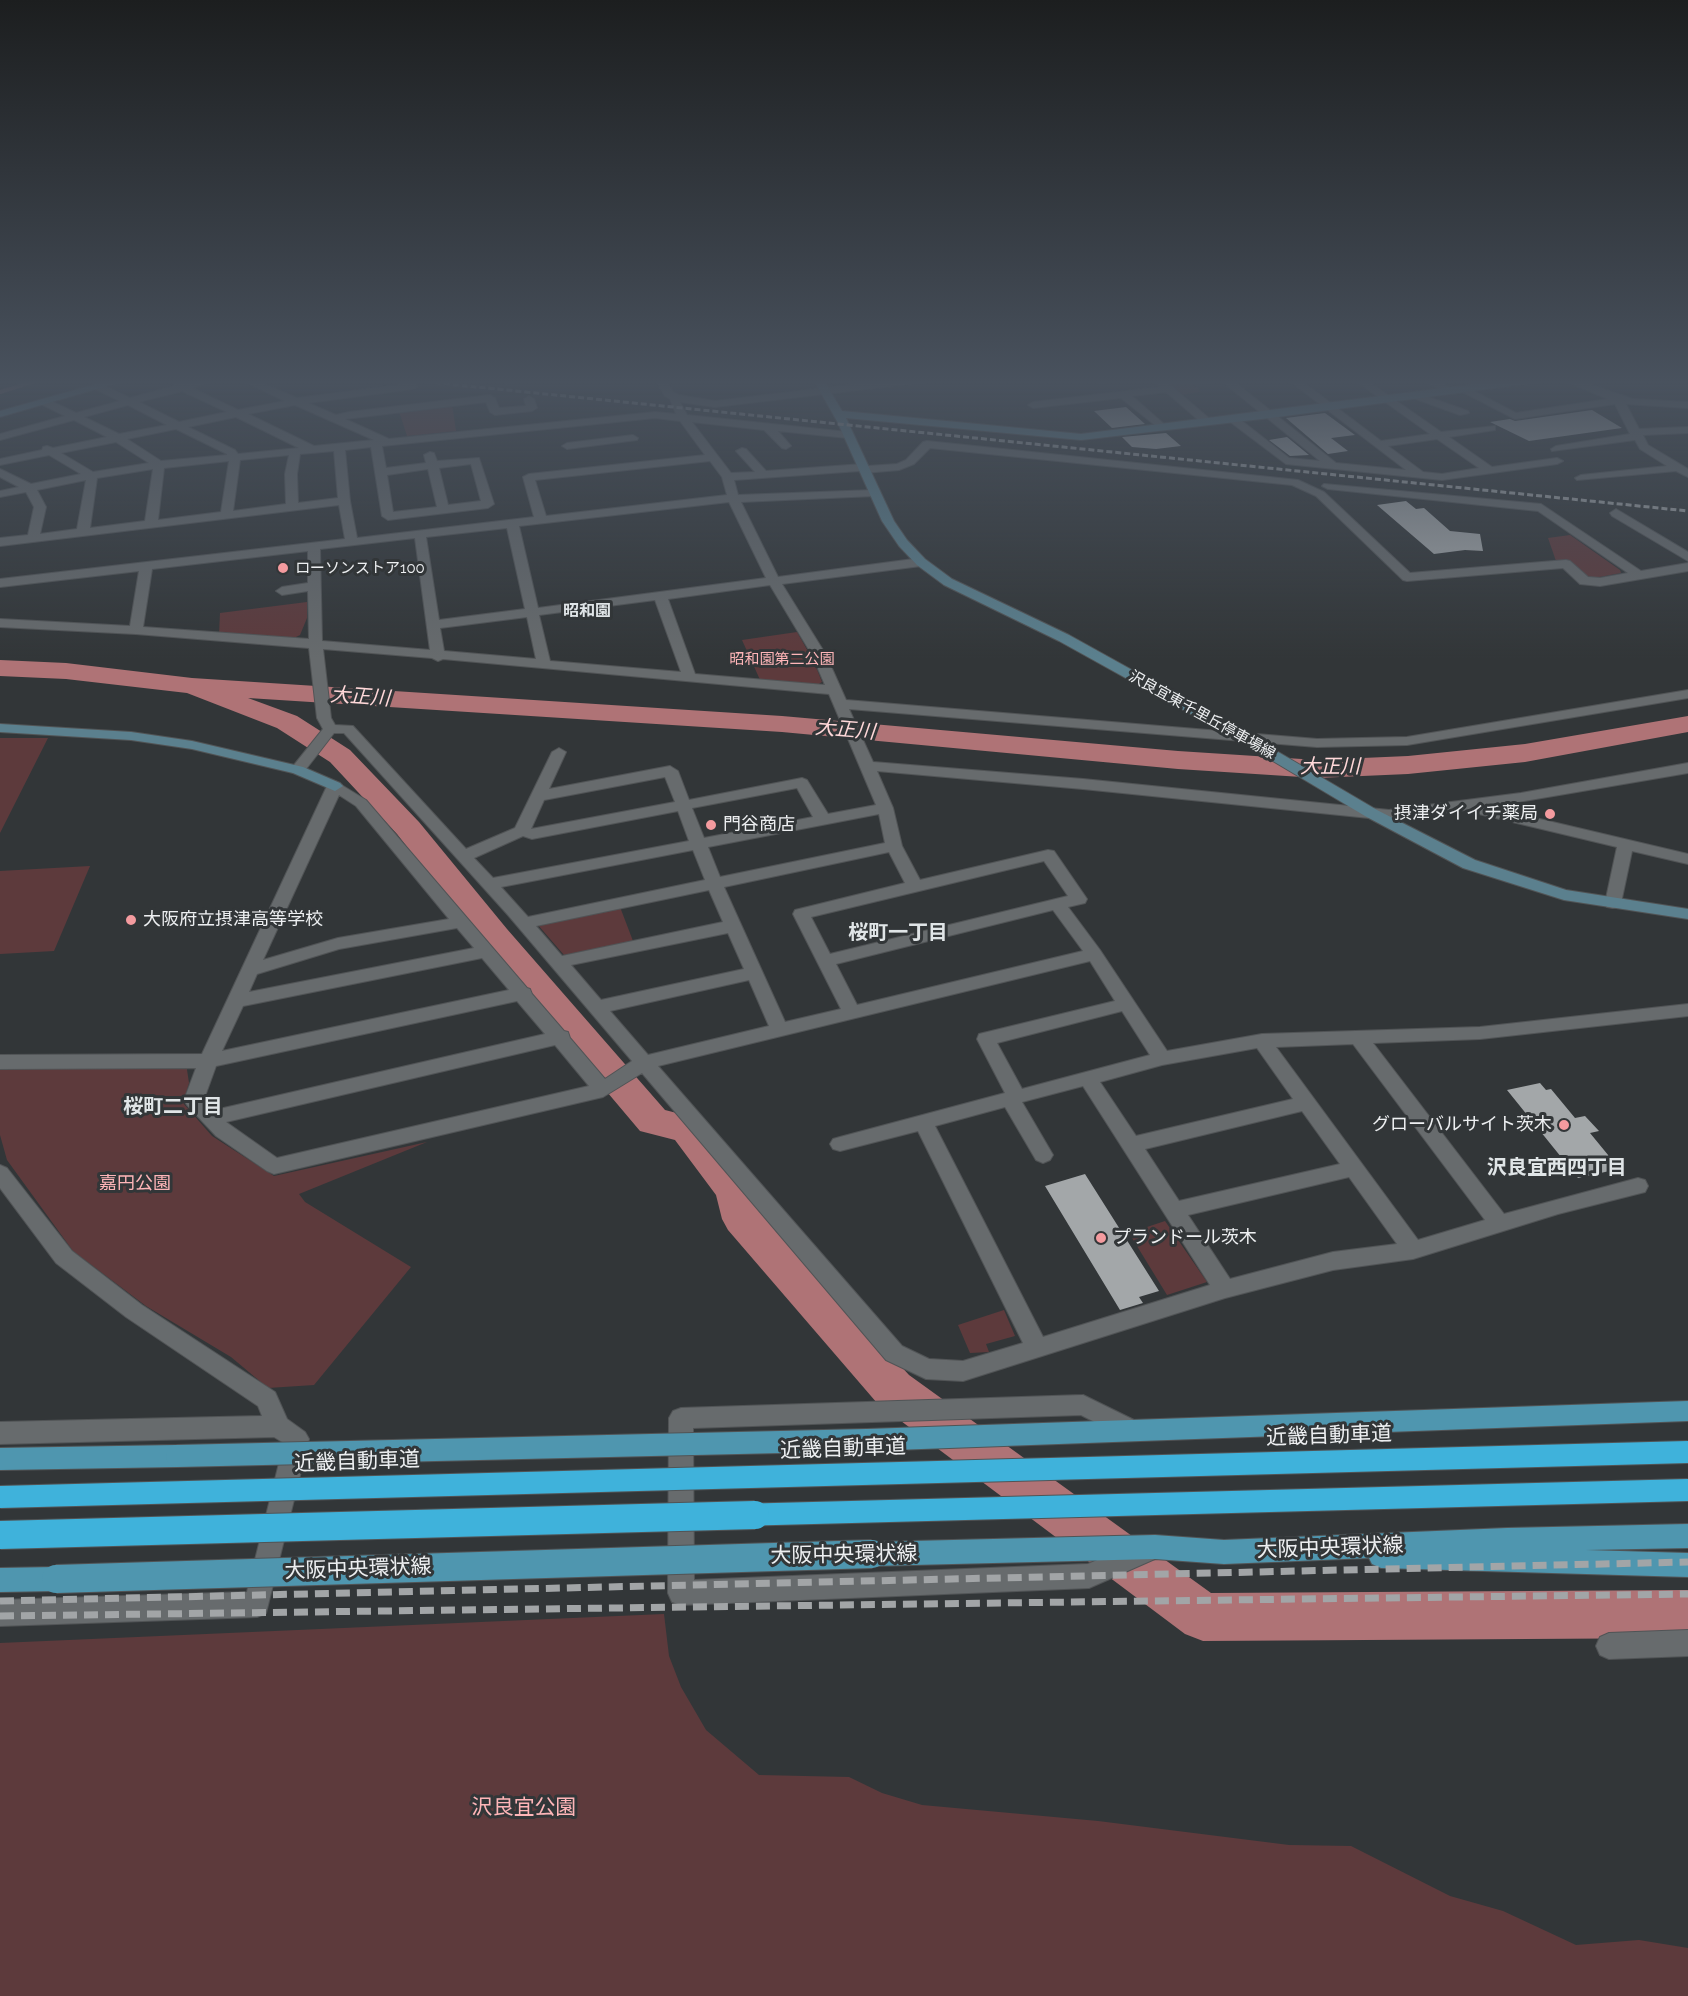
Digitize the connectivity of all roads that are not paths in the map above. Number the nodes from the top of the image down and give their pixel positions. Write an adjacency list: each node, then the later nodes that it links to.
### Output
1 (0, 472): 27 (street)
2 (86, 472): 22 (street)
3 (115, 472): 22 (street)
4 (158, 472): 37 (street)
5 (233, 472): 35 (street)
6 (291, 472): 32 (street)
7 (341, 472): 31 (street)
8 (381, 472): 33 (street)
9 (434, 472): 33 (street)
10 (479, 472): 33 (street)
11 (545, 472): 36 (street)
12 (724, 472): 24 (street)
13 (761, 472): 21 (street)
14 (811, 472): 21 (street)
15 (864, 472): 28 (street, 沢良宜東千里丘停車場線)
16 (1199, 472): 49 (street)
17 (1387, 472): 23 (street)
18 (1416, 472): 23 (street)
19 (1475, 472): 23 (street)
20 (1637, 472): 25 (street)
21 (764, 475): 24 (street)
22 (92, 476): 27 (street); 39 (street)
23 (1421, 476)
24 (728, 477): 30 (street)
25 (1581, 478)
26 (1328, 486): 49 (street)
27 (30, 488): 29 (street); 41 (street)
28 (873, 493): 30 (street); 46 (street, 沢良宜東千里丘停車場線)
29 (0, 494)
30 (734, 500): 36 (street); 51 (street)
31 (344, 501): 32 (street); 43 (street)
32 (292, 507): 35 (street)
33 (443, 509)
34 (1616, 513): 45 (street)
35 (226, 516): 37 (street)
36 (541, 520): 38 (street)
37 (151, 524): 39 (street)
38 (512, 524): 40 (street); 56 (street)
39 (83, 532): 41 (street)
40 (420, 534): 43 (street); 58 (street)
41 (33, 538): 42 (street)
42 (0, 542)
43 (352, 542): 44 (street)
44 (314, 546): 47 (street); 53 (street)
45 (1688, 557)
46 (921, 562): 51 (street); 68 (street, 沢良宜東千里丘停車場線)
47 (146, 566): 52 (street); 59 (street)
48 (1682, 568): 49 (street); 50 (street)
49 (1640, 576)
50 (1688, 578)
51 (774, 581): 55 (street); 65 (street)
52 (0, 583)
53 (315, 586): 54 (street); 60 (street)
54 (282, 591)
55 (660, 596): 56 (street); 63 (street)
56 (532, 612): 58 (street); 62 (street)
57 (0, 623): 59 (street)
58 (434, 625): 61 (street)
59 (135, 630): 60 (street)
60 (316, 650): 61 (street); 66 (street)
61 (438, 657): 62 (street)
62 (544, 665): 63 (street)
63 (690, 678): 65 (street)
64 (1688, 694): 68 (street)
65 (838, 700): 68 (street); 70 (street)
66 (327, 723): 71 (street); 84 (street)
67 (0, 728): 71 (street)
68 (1246, 739): 78 (street, 沢良宜東千里丘停車場線)
69 (560, 752): 74 (street)
70 (867, 764): 77 (street); 78 (street)
71 (302, 765): 73 (street)
72 (1688, 768): 75 (street)
73 (335, 786): 92 (street); 99 (street)
74 (539, 796): 76 (street); 80 (street)
75 (1476, 804): 78 (street); 81 (street)
76 (686, 805): 79 (street); 80 (street); 82 (street)
77 (885, 808): 79 (street); 83 (street)
78 (1364, 809): 89 (street, 沢良宜東千里丘停車場線)
79 (823, 820): 82 (street)
80 (522, 831): 84 (street)
81 (1624, 844): 85 (street); 89 (street)
82 (699, 845): 86 (street); 87 (street)
83 (894, 846): 87 (street); 88 (street)
84 (464, 856): 86 (street)
85 (1688, 860)
86 (490, 884): 93 (street)
87 (714, 884): 93 (street); 94 (street)
88 (915, 886): 90 (street); 97 (street)
89 (1613, 903): 91 (street, 沢良宜東千里丘停車場線)
90 (1057, 904): 96 (street); 97 (street)
91 (1688, 914)
92 (463, 922): 95 (street); 99 (street)
93 (525, 924): 98 (street)
94 (733, 926): 98 (street); 100 (street)
95 (487, 951): 101 (street); 102 (street)
96 (1094, 954): 103 (street); 106 (street)
97 (825, 961): 106 (street)
98 (559, 962): 104 (street)
99 (248, 971): 102 (street)
100 (754, 973): 104 (street); 107 (street)
101 (524, 993): 108 (street); 112 (street)
102 (235, 1001): 112 (street)
103 (1127, 1004): 111 (street); 117 (street)
104 (598, 1007): 114 (street)
105 (1688, 1010): 109 (street)
106 (852, 1011): 107 (street)
107 (779, 1028): 114 (street)
108 (561, 1037): 116 (street); 119 (street)
109 (1359, 1039): 110 (street); 128 (street)
110 (1262, 1041): 111 (street); 118 (street)
111 (1162, 1058): 115 (street)
112 (208, 1061): 113 (street); 119 (street)
113 (0, 1062)
114 (645, 1062): 116 (street); 131 (street)
115 (1088, 1078): 117 (street); 122 (street)
116 (603, 1090): 119 (street)
117 (1013, 1097): 120 (street); 123 (street)
118 (1306, 1103): 122 (street); 124 (street)
119 (212, 1118)
120 (923, 1121): 121 (street); 131 (street)
121 (840, 1144)
122 (1131, 1145): 127 (street)
123 (1043, 1155)
124 (1354, 1168): 127 (street); 129 (street)
125 (0, 1173): 133 (street)
126 (1638, 1186): 128 (street)
127 (1174, 1210): 130 (street)
128 (1500, 1224): 129 (street)
129 (1413, 1250): 130 (street)
130 (1225, 1289): 131 (street)
131 (1037, 1348)
132 (1688, 1412): 134 (main road)
133 (278, 1426): 135 (street); 146 (street)
134 (1132, 1430): 137 (main road, bridge); 142 (street)
135 (0, 1433)
136 (1688, 1452): 139 (highway, 近畿自動車道, bridge)
137 (0, 1459)
138 (1688, 1490): 140 (highway, bridge)
139 (0, 1497)
140 (0, 1535)
141 (1688, 1536): 143 (main road, 大阪中央環状線)
142 (1155, 1547): 143 (main road, 大阪中央環状線); 145 (main road, 大阪中央環状線, bridge)
143 (1224, 1552): 144 (main road)
144 (1688, 1565)
145 (0, 1580)
146 (0, 1613)
147 (1688, 1643): 148 (street)
148 (1609, 1646)

